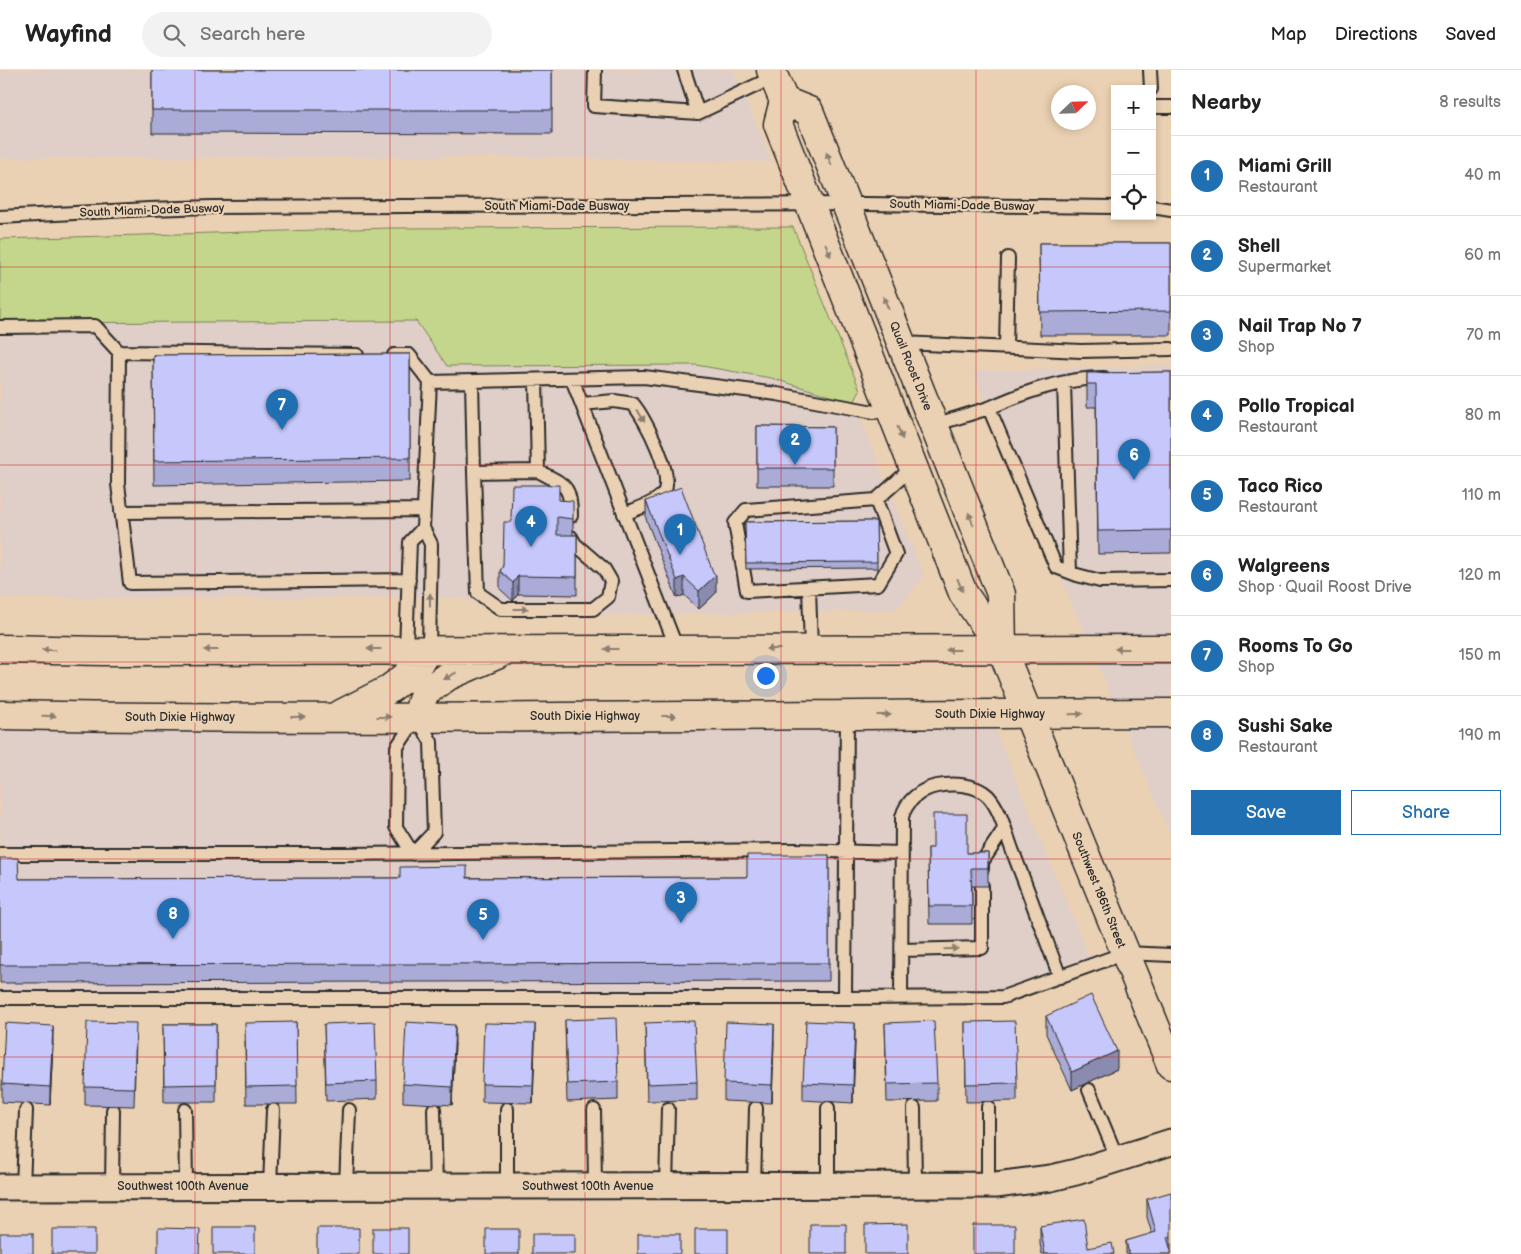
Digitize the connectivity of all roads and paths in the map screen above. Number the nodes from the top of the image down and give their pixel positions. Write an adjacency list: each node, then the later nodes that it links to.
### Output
1 (595, 70): 8 (lane)
2 (684, 70): 8 (lane)
3 (1150, 70): 5 (lane)
4 (776, 83): 8 (lane); 9 (main road, Quail Roost Drive); 10 (main road, Quail Roost Drive, one-way to 4)
5 (1151, 85)
6 (1156, 107): 7 (lane)
7 (1171, 107)
8 (698, 113)
9 (810, 204): 10 (lane, South Miami-Dade Busway); 16 (lane, South Miami-Dade Busway); 30 (main road, Quail Roost Drive, one-way to 30)
10 (847, 204): 12 (lane, South Miami-Dade Busway); 19 (main road, Quail Roost Drive, one-way to 10)
11 (1171, 205): 13 (lane)
12 (1111, 206)
13 (1156, 207)
14 (1156, 207): 15 (lane)
15 (1171, 210)
16 (0, 216)
17 (1008, 258): 20 (lane)
18 (0, 326): 22 (lane)
19 (902, 343): 20 (lane); 32 (main road, Quail Roost Drive)
20 (1006, 348): 21 (lane)
21 (1171, 349)
22 (119, 352): 28 (lane); 38 (lane)
23 (1115, 378): 27 (lane)
24 (572, 379): 25 (lane); 29 (lane); 30 (lane)
25 (536, 380): 26 (lane); 34 (lane)
26 (472, 381): 28 (lane); 35 (lane)
27 (1070, 381): 31 (lane); 43 (lane)
28 (430, 382): 37 (lane)
29 (582, 404): 39 (lane); 39 (lane, one-way to 39)
30 (890, 406): 33 (main road, Quail Roost Drive, one-way to 33)
31 (989, 408): 32 (lane); 43 (lane)
32 (934, 425): 53 (main road, Quail Roost Drive, one-way to 32)
33 (913, 467): 36 (lane); 53 (main road, Quail Roost Drive, one-way to 53)
34 (538, 470): 35 (lane); 40 (lane)
35 (474, 472): 42 (lane, one-way to 42)
36 (876, 500): 46 (lane); 46 (lane)
37 (424, 510): 38 (lane); 41 (lane)
38 (122, 512): 44 (lane)
39 (624, 514): 51 (lane)
40 (571, 518)
41 (423, 528): 44 (lane); 49 (lane, one-way to 41)
42 (571, 536)
43 (1070, 572): 45 (lane)
44 (408, 580): 49 (lane)
45 (1171, 580)
46 (810, 588): 52 (lane)
47 (1171, 648): 53 (main road, one-way to 53)
48 (0, 649): 49 (main road, one-way to 48)
49 (418, 649): 50 (main road); 58 (main road)
50 (510, 649): 51 (main road, one-way to 50); 59 (main road, one-way to 59)
51 (677, 649): 52 (main road, one-way to 51)
52 (811, 649): 53 (main road, one-way to 52)
53 (1002, 650): 54 (main road, Quail Roost Drive)
54 (1027, 714): 55 (main road, South Dixie Highway, one-way to 55); 57 (main road, South Dixie Highway, one-way to 54); 68 (main road, Southwest 186th Street)
55 (1171, 714)
56 (0, 715): 58 (main road, South Dixie Highway, one-way to 58)
57 (847, 715): 59 (main road, South Dixie Highway, one-way to 57); 61 (lane)
58 (335, 717): 59 (main road, South Dixie Highway, one-way to 59)
59 (417, 717): 64 (lane); 64 (lane)
60 (1004, 829): 62 (lane); 65 (lane); 70 (lane)
61 (845, 851): 62 (lane); 64 (lane); 72 (lane)
62 (902, 853): 67 (lane)
63 (0, 854): 64 (lane)
64 (413, 854)
65 (982, 871)
66 (982, 886): 67 (lane, one-way to 66)
67 (902, 950): 73 (lane)
68 (1125, 953): 69 (lane); 70 (lane); 74 (main road, Southwest 186th Street)
69 (1171, 955)
70 (1060, 977): 73 (lane)
71 (0, 998): 72 (lane)
72 (845, 998): 73 (lane)
73 (901, 998)
74 (1171, 1065)
75 (1088, 1090): 90 (lane)
76 (988, 1106): 95 (lane)
77 (756, 1108): 92 (lane)
78 (828, 1108): 93 (lane)
79 (914, 1108): 94 (lane)
80 (434, 1109): 100 (lane)
81 (507, 1109): 101 (lane)
82 (668, 1109): 91 (lane)
83 (26, 1110): 103 (lane)
84 (114, 1110): 96 (lane)
85 (184, 1110): 97 (lane)
86 (273, 1110): 98 (lane)
87 (349, 1110): 99 (lane)
88 (594, 1110): 102 (lane)
89 (1171, 1142): 90 (street, Southwest 100th Avenue)
90 (1118, 1160): 95 (street, Southwest 100th Avenue)
91 (666, 1185): 92 (street, Southwest 100th Avenue); 102 (street, Southwest 100th Avenue)
92 (754, 1185): 93 (street, Southwest 100th Avenue)
93 (828, 1185): 94 (street, Southwest 100th Avenue)
94 (916, 1185): 95 (street, Southwest 100th Avenue)
95 (988, 1185)
96 (112, 1186): 97 (street, Southwest 100th Avenue); 103 (street, Southwest 100th Avenue)
97 (186, 1186): 98 (street, Southwest 100th Avenue)
98 (270, 1186): 99 (street, Southwest 100th Avenue)
99 (346, 1186): 100 (street, Southwest 100th Avenue)
100 (436, 1186): 101 (street, Southwest 100th Avenue)
101 (507, 1186): 102 (street, Southwest 100th Avenue)
102 (595, 1186)
103 (11, 1187)

